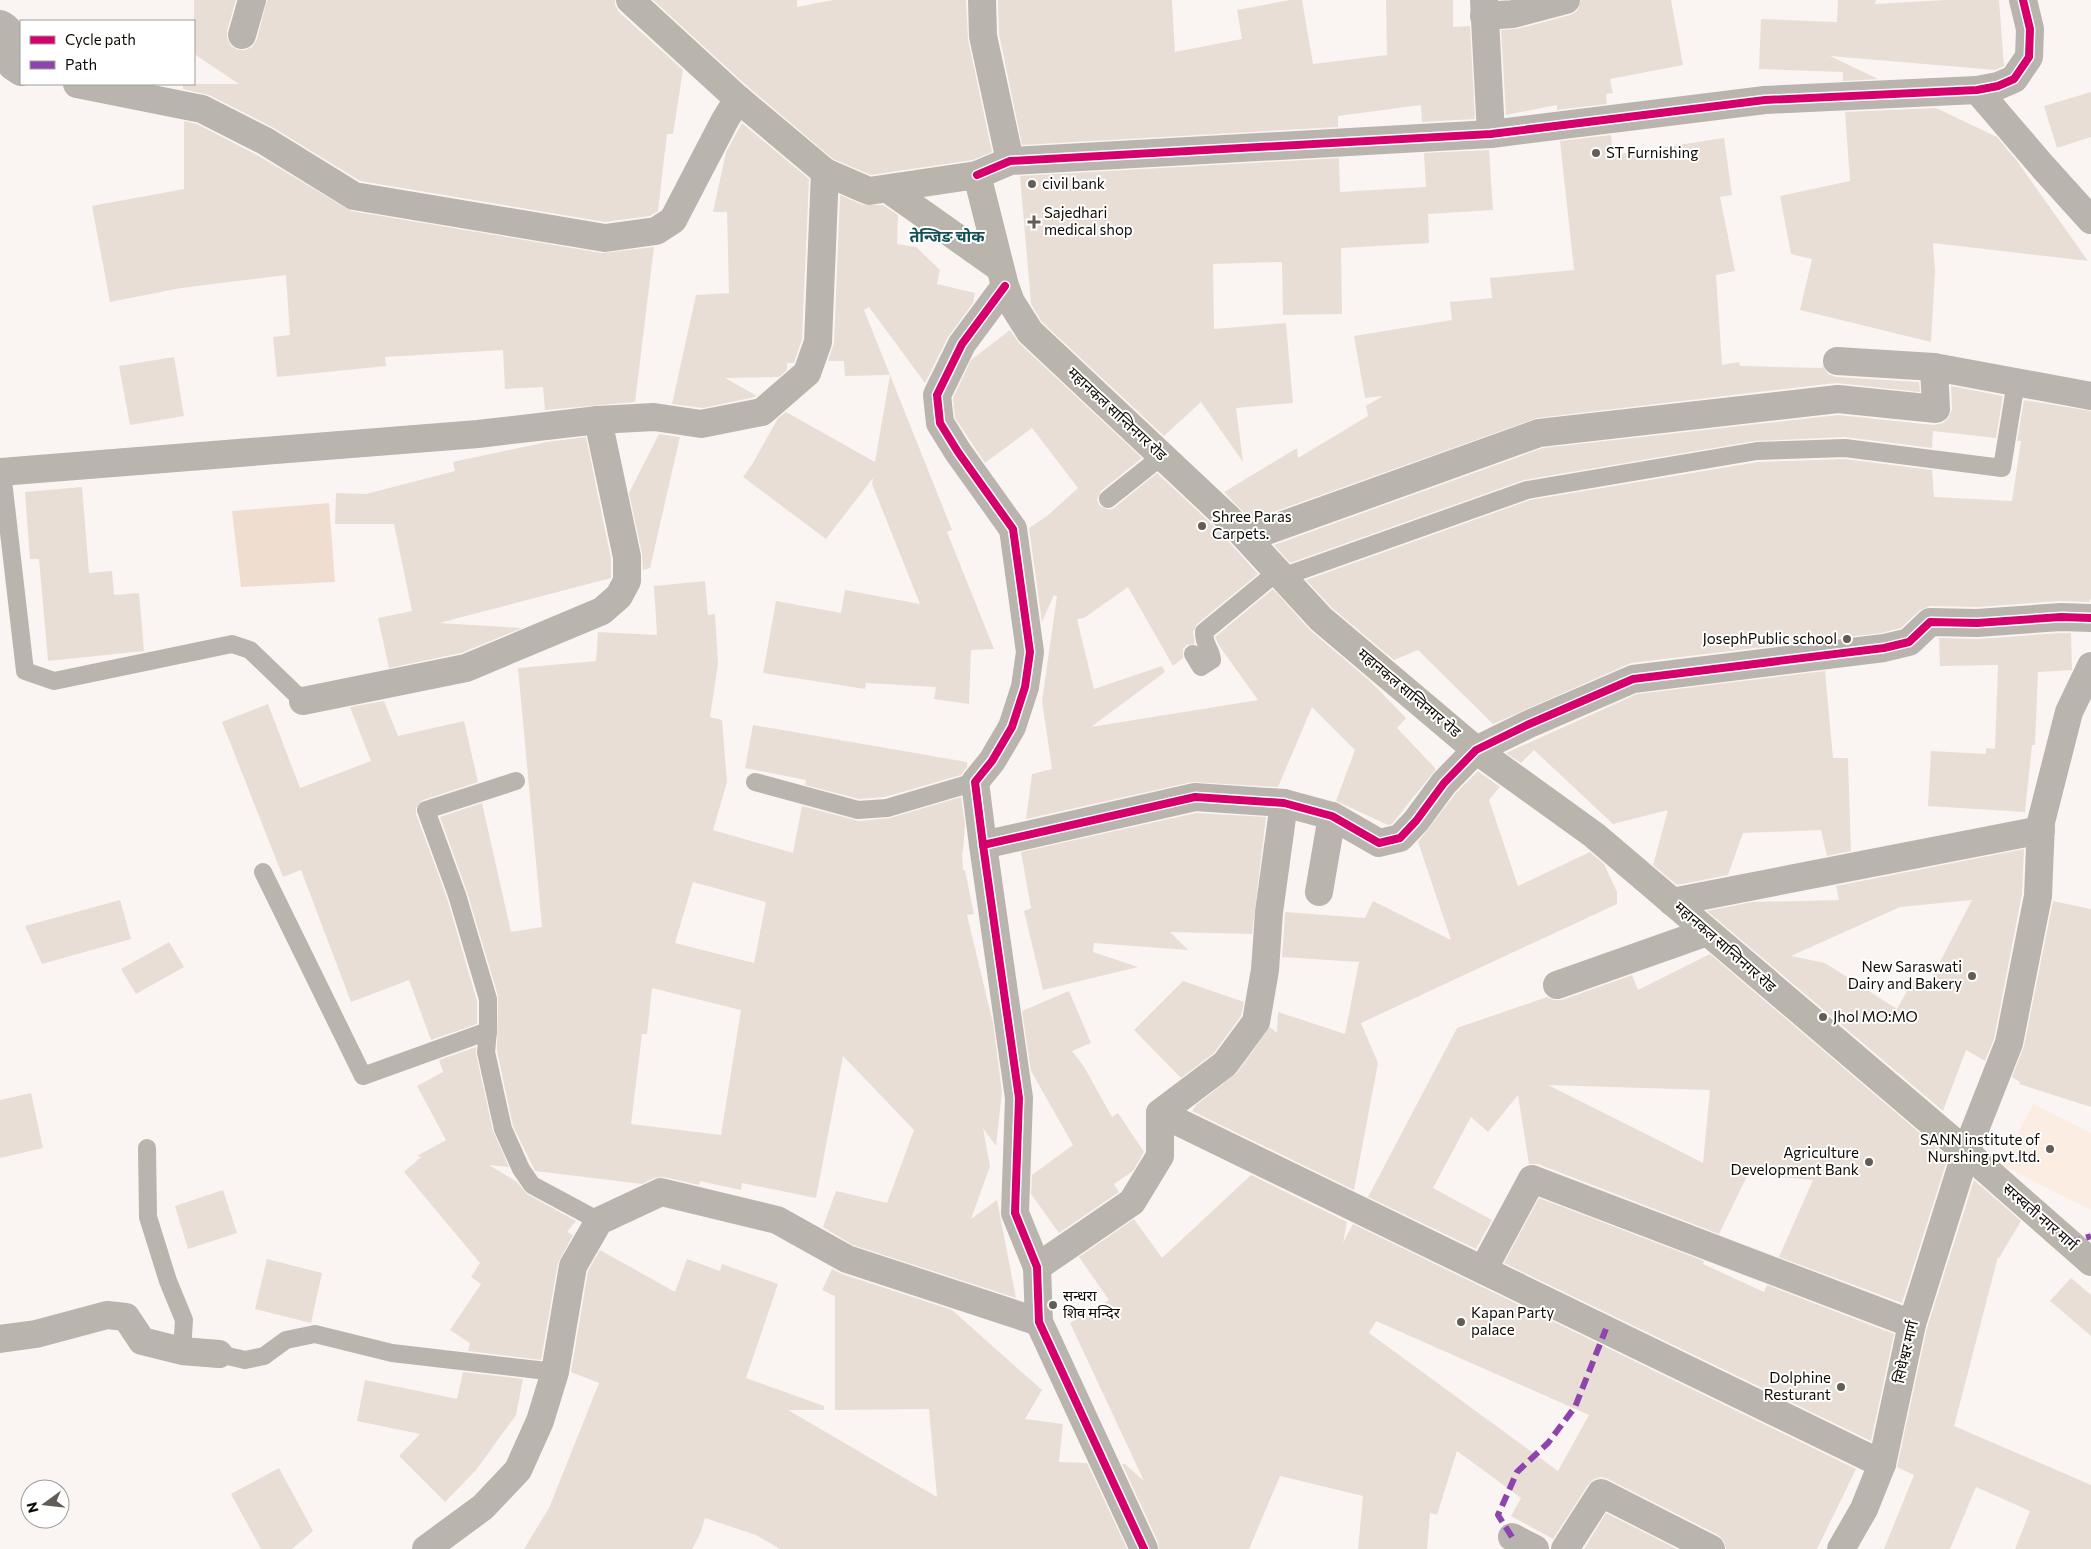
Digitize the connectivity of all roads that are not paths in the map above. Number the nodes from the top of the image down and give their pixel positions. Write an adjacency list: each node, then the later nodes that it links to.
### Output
1 (252, 0): 8 (street)
2 (630, 0): 12 (main road)
3 (982, 0): 14 (street)
4 (1566, 0): 6 (street)
5 (2023, 0): 11 (street)
6 (1484, 8): 13 (street)
7 (0, 24): 9 (street)
8 (242, 35)
9 (20, 71)
10 (83, 85): 12 (street)
11 (1977, 90): 13 (street); 18 (street)
12 (738, 99): 15 (main road)
13 (1491, 134): 14 (street)
14 (1010, 161): 16 (street)
15 (825, 172): 17 (main road); 24 (street)
16 (977, 175): 17 (main road); 19 (main road, महानकल सान्तिनगर रोड)
17 (888, 188): 19 (main road)
18 (2091, 220)
19 (1003, 277): 25 (main road, महानकल सान्तिनगर रोड); 37 (street)
20 (1837, 360): 21 (street)
21 (1934, 368): 22 (street); 28 (street)
22 (2016, 382): 23 (street); 29 (lane)
23 (2091, 396)
24 (598, 420): 26 (street); 33 (street)
25 (1162, 456): 27 (lane); 28 (main road, महानकल सान्तिनगर रोड)
26 (1, 472): 33 (lane)
27 (1108, 499)
28 (1247, 538): 29 (main road, महानकल सान्तिनगर रोड)
29 (1280, 574): 31 (lane); 34 (main road, महानकल सान्तिनगर रोड)
30 (2091, 618): 34 (street)
31 (1192, 654)
32 (2091, 666): 40 (street, सिधेश्वर मार्ग)
33 (303, 701)
34 (1476, 750): 39 (street); 44 (main road, महानकल सान्तिनगर रोड)
35 (516, 781): 47 (lane)
36 (755, 782): 37 (lane)
37 (975, 782): 41 (street)
38 (1284, 803): 39 (street); 41 (street); 48 (street)
39 (1332, 816): 43 (street)
40 (2041, 830): 44 (street); 50 (street, सिधेश्वर मार्ग)
41 (982, 845): 53 (street)
42 (263, 872): 47 (lane)
43 (1319, 892)
44 (1672, 902): 45 (main road, महानकल सान्तिनगर रोड)
45 (1707, 932): 46 (street); 50 (main road, महानकल सान्तिनगर रोड)
46 (1557, 985)
47 (488, 1031): 51 (lane)
48 (1160, 1113): 53 (street); 54 (street)
49 (147, 1148): 58 (lane)
50 (1966, 1152): 52 (main road, सरस्वती नगर मार्ग); 56 (street, सिधेश्वर मार्ग)
51 (599, 1221): 55 (street); 60 (street)
52 (2091, 1262)
53 (1037, 1268): 55 (street)
54 (1483, 1270): 56 (street); 61 (street)
55 (1040, 1322): 63 (street)
56 (1912, 1324): 61 (street, सिधेश्वर मार्ग)
57 (0, 1339): 58 (street)
58 (182, 1352): 59 (street)
59 (219, 1354): 60 (lane)
60 (555, 1372): 62 (street)
61 (1882, 1464): 66 (street, सिधेश्वर मार्ग)
62 (426, 1549)
63 (1144, 1549)
64 (1565, 1549): 65 (street)
65 (1711, 1549)
66 (1841, 1549)

